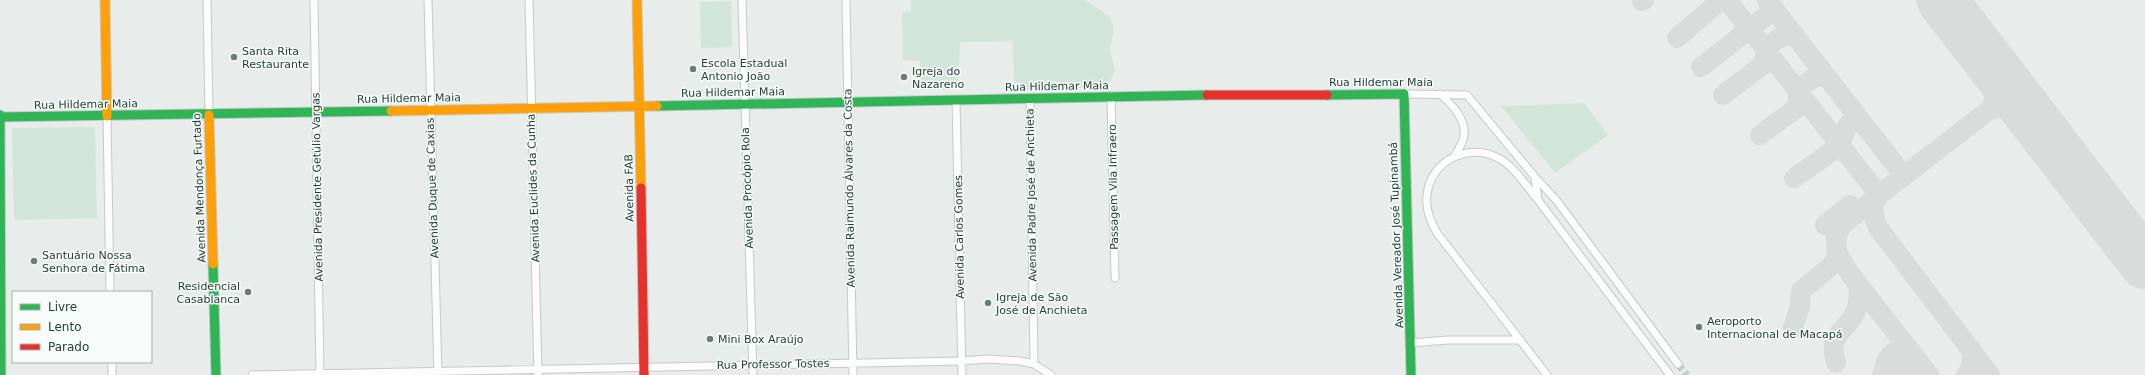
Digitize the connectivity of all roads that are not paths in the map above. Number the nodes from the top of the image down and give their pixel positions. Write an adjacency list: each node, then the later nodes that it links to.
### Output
1 (106, 0): 22 (street)
2 (207, 0): 20 (street, Avenida Mendonça Furtado)
3 (314, 0): 19 (street, Avenida Presidente Getúlio Vargas)
4 (428, 0): 18 (street, Avenida Duque de Caxias)
5 (529, 0): 17 (street, Avenida Euclides da Cunha)
6 (637, 0): 16 (street, Avenida FAB)
7 (742, 0): 15 (street, Avenida Procópio Rola)
8 (846, 0): 14 (street, Avenida Raimundo Álvares da Costa)
9 (1404, 94): 10 (street, Rua Hildemar Maia); 11 (street, Rua Hildemar Maia); 29 (street, Avenida Vereador José Tupinambá)
10 (1440, 94): 23 (street); 24 (street, Rua Hildemar Maia)
11 (1111, 96): 12 (street, Rua Hildemar Maia); 26 (street, Passagem Vila Infraero)
12 (1030, 98): 13 (street, Rua Hildemar Maia); 34 (street, Avenida Padre José de Anchieta)
13 (956, 100): 14 (street, Rua Hildemar Maia); 30 (street, Avenida Carlos Gomes)
14 (847, 102): 15 (street, Rua Hildemar Maia); 31 (street, Avenida Raimundo Álvares da Costa)
15 (744, 104): 16 (street, Rua Hildemar Maia); 33 (street, Avenida Procópio Rola)
16 (639, 106): 17 (street, Rua Hildemar Maia); 36 (street, Avenida FAB)
17 (531, 108): 18 (street, Rua Hildemar Maia); 37 (street, Avenida Euclides da Cunha)
18 (430, 109): 19 (street, Rua Hildemar Maia); 39 (street, Avenida Duque de Caxias)
19 (316, 112): 20 (street, Rua Hildemar Maia); 38 (street, Avenida Presidente Getúlio Vargas)
20 (209, 115): 22 (street, Rua Hildemar Maia); 42 (street, Avenida Mendonça Furtado)
21 (0, 116): 22 (street, Rua Hildemar Maia); 40 (street)
22 (107, 116): 27 (street)
23 (1455, 156): 25 (street); 28 (street)
24 (1535, 177): 25 (street); 35 (street)
25 (1538, 200): 50 (street)
26 (1115, 278)
27 (110, 291)
28 (1520, 340): 29 (street); 49 (street)
29 (1411, 343): 48 (street, Avenida Vereador José Tupinambá)
30 (962, 361): 31 (street, Rua Professor Tostes); 34 (street, Rua Professor Tostes); 46 (street, Avenida Carlos Gomes)
31 (853, 362): 33 (street, Rua Professor Tostes); 45 (street, Avenida Raimundo Álvares da Costa)
32 (112, 363): 41 (street)
33 (753, 364): 36 (street, Rua Professor Tostes); 44 (street, Avenida Procópio Rola)
34 (1034, 364): 47 (street, Rua Professor Tostes)
35 (1678, 364)
36 (644, 371): 37 (street, Rua Professor Tostes)
37 (538, 373): 39 (street, Rua Professor Tostes)
38 (320, 374): 39 (street, Rua Professor Tostes); 43 (street, Rua Professor Tostes)
39 (438, 374)
40 (1, 375)
41 (112, 375)
42 (216, 375)
43 (252, 375)
44 (753, 375)
45 (853, 375)
46 (962, 375)
47 (1051, 375)
48 (1411, 375)
49 (1548, 375)
50 (1670, 375)

